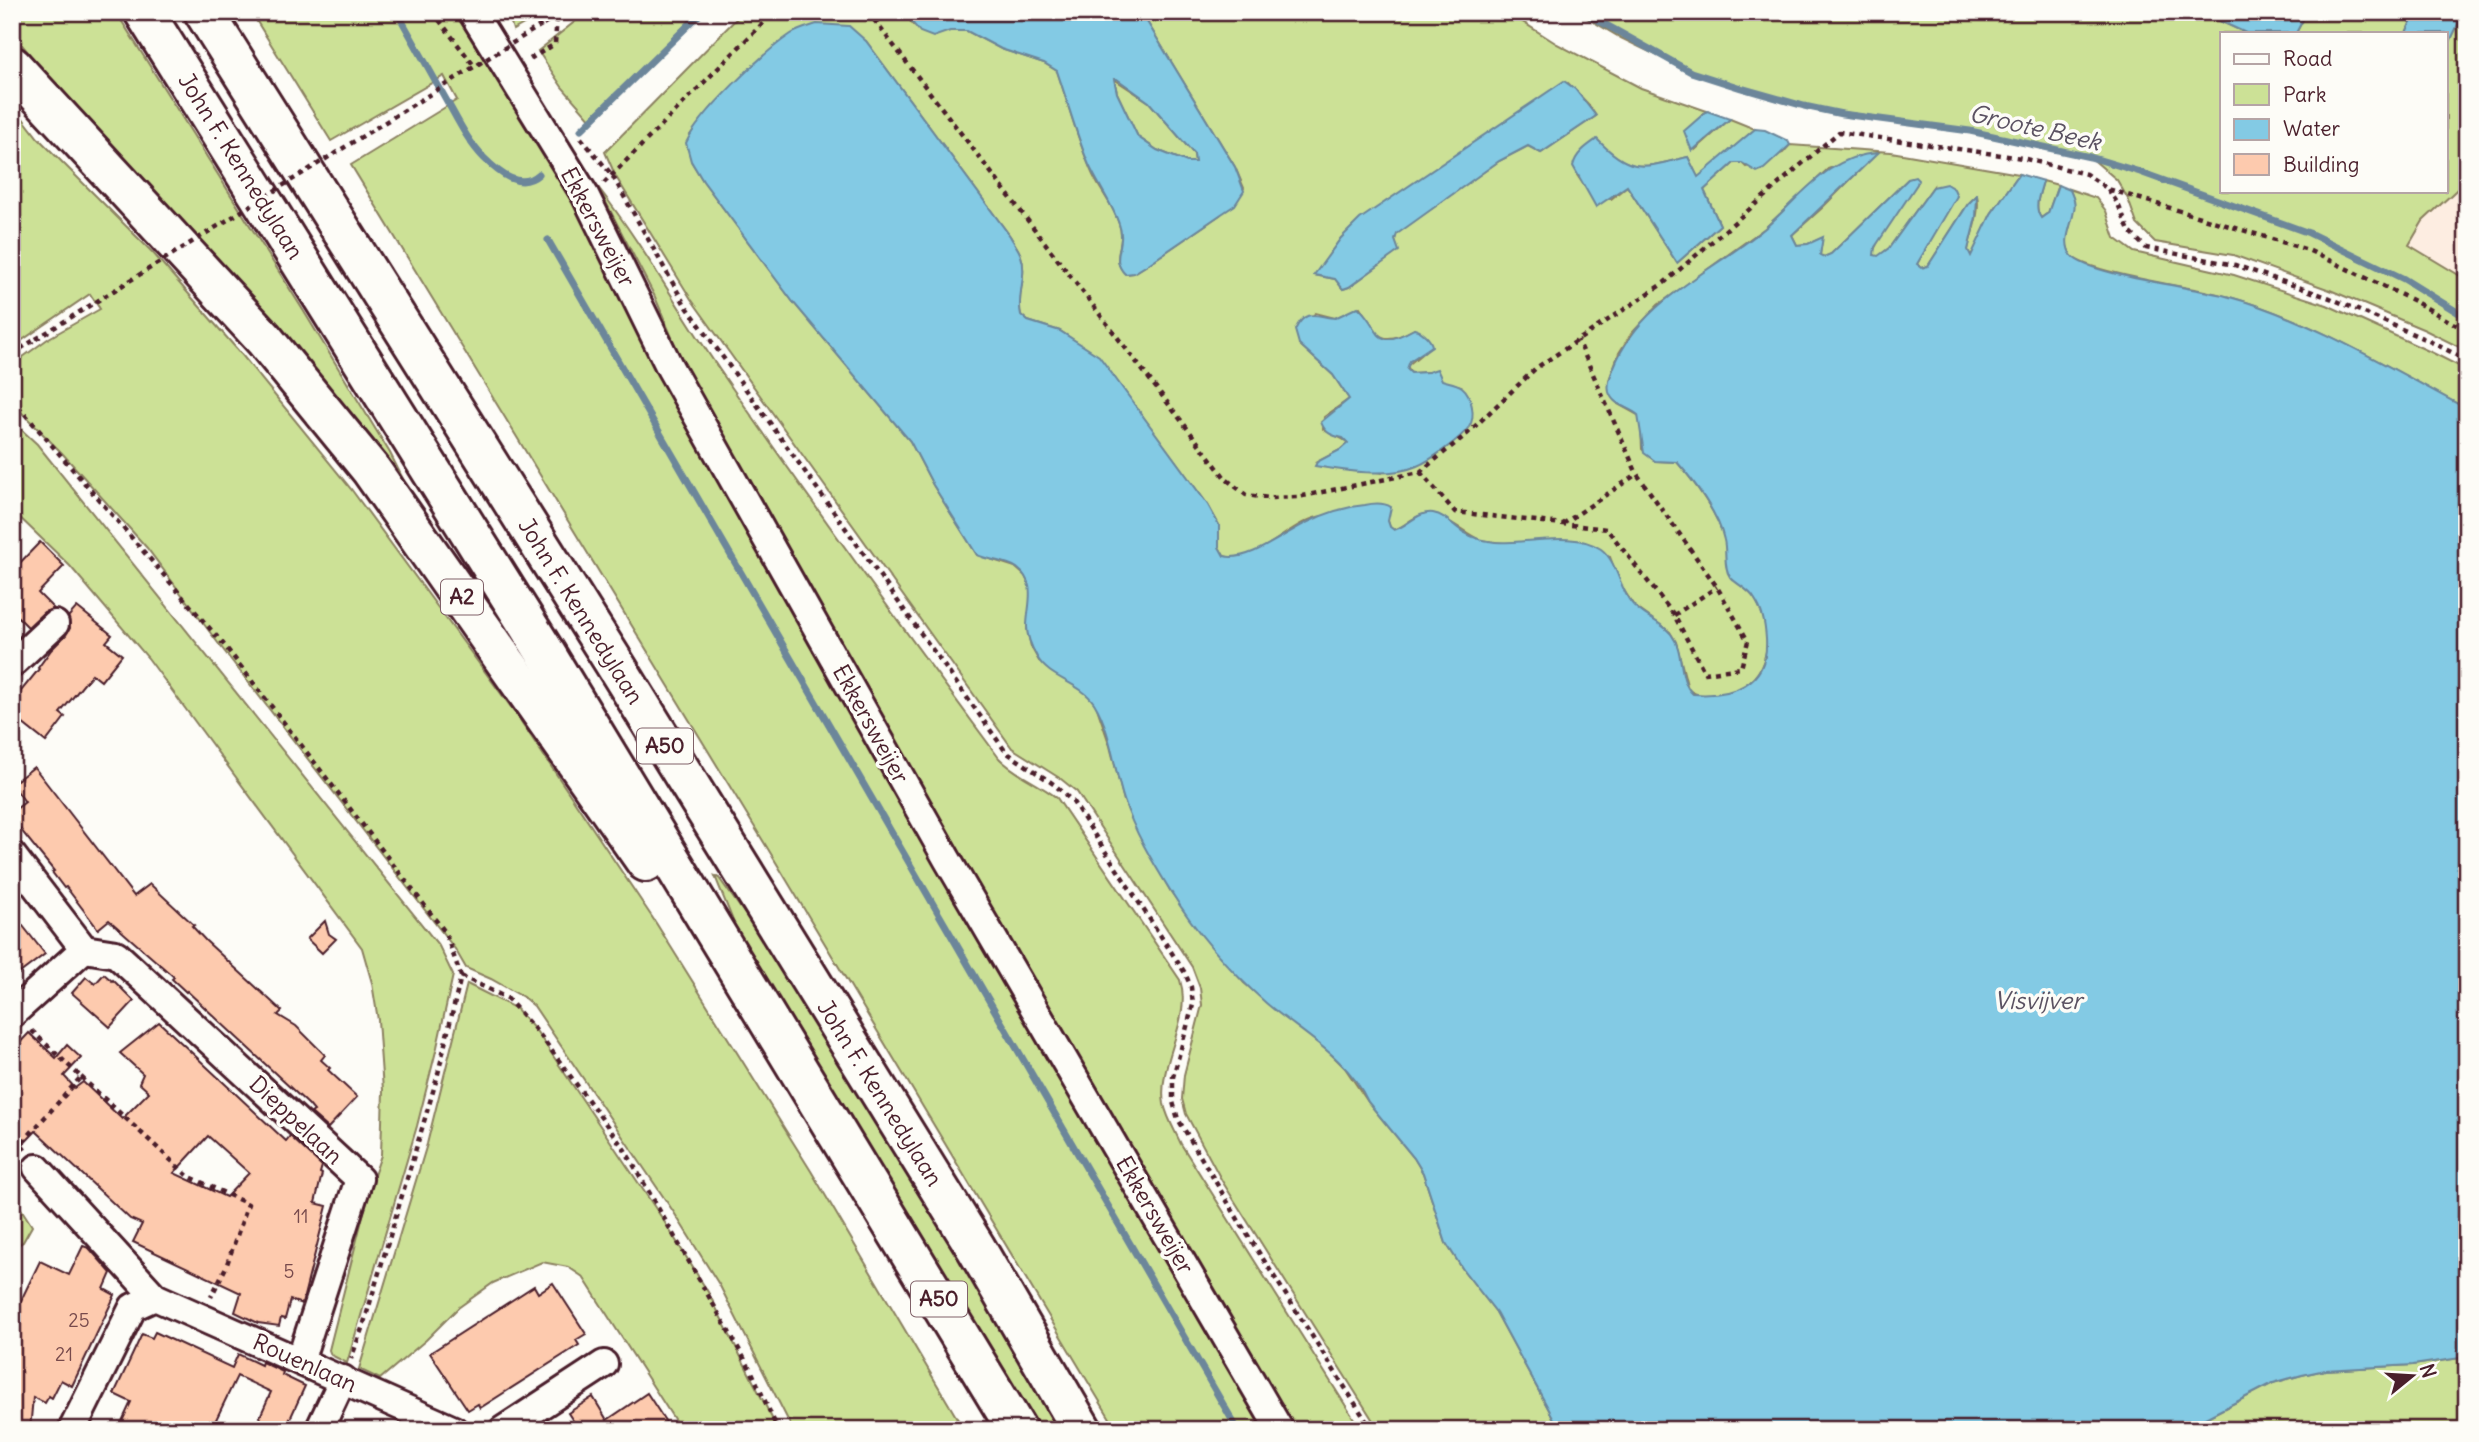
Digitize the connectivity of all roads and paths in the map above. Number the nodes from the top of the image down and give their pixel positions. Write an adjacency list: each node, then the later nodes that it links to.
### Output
1 (144, 12): 31 (highway, John F. Kennedylaan / A50)
2 (204, 12): 10 (highway, John F. Kennedylaan / A50)
3 (210, 12): 10 (highway, A50)
4 (472, 12): 11 (street, Ekkersweijer)
5 (774, 12): 11 (path)
6 (868, 12): 18 (path)
7 (559, 14): 9 (path); 15 (path, bridge)
8 (12, 65): 31 (highway, A2)
9 (520, 65)
10 (239, 68): 43 (highway, John F. Kennedylaan / A50)
11 (598, 187): 44 (street, Ekkersweijer); 45 (path)
12 (2108, 189): 13 (path); 14 (path); 16 (path)
13 (2467, 331)
14 (1578, 340): 18 (path); 19 (path)
15 (12, 354)
16 (2467, 360)
17 (12, 399): 27 (path)
18 (1420, 471): 20 (path)
19 (1637, 474): 20 (path); 21 (path)
20 (1563, 524): 22 (path)
21 (1717, 587): 22 (path); 22 (path)
22 (1674, 615)
23 (55, 624): 24 (street)
24 (12, 664)
25 (12, 855): 26 (street)
26 (84, 949): 28 (street); 34 (street, Dieppelaan)
27 (461, 976): 36 (path); 41 (path)
28 (13, 1014): 29 (path)
29 (81, 1077): 30 (path); 33 (path)
30 (37, 1168): 32 (street, Rouenlaan)
31 (860, 1169): 42 (highway, John F. Kennedylaan / A50)
32 (155, 1297): 33 (street, Rouenlaan); 37 (street)
33 (201, 1317): 34 (street, Rouenlaan)
34 (300, 1361): 36 (street, Rouenlaan)
35 (604, 1364): 40 (street)
36 (343, 1379): 38 (street); 39 (street, Rouenlaan)
37 (72, 1430)
38 (319, 1430)
39 (454, 1430)
40 (503, 1430)
41 (778, 1430)
42 (1017, 1430)
43 (1082, 1430)
44 (1280, 1430)
45 (1371, 1430)

